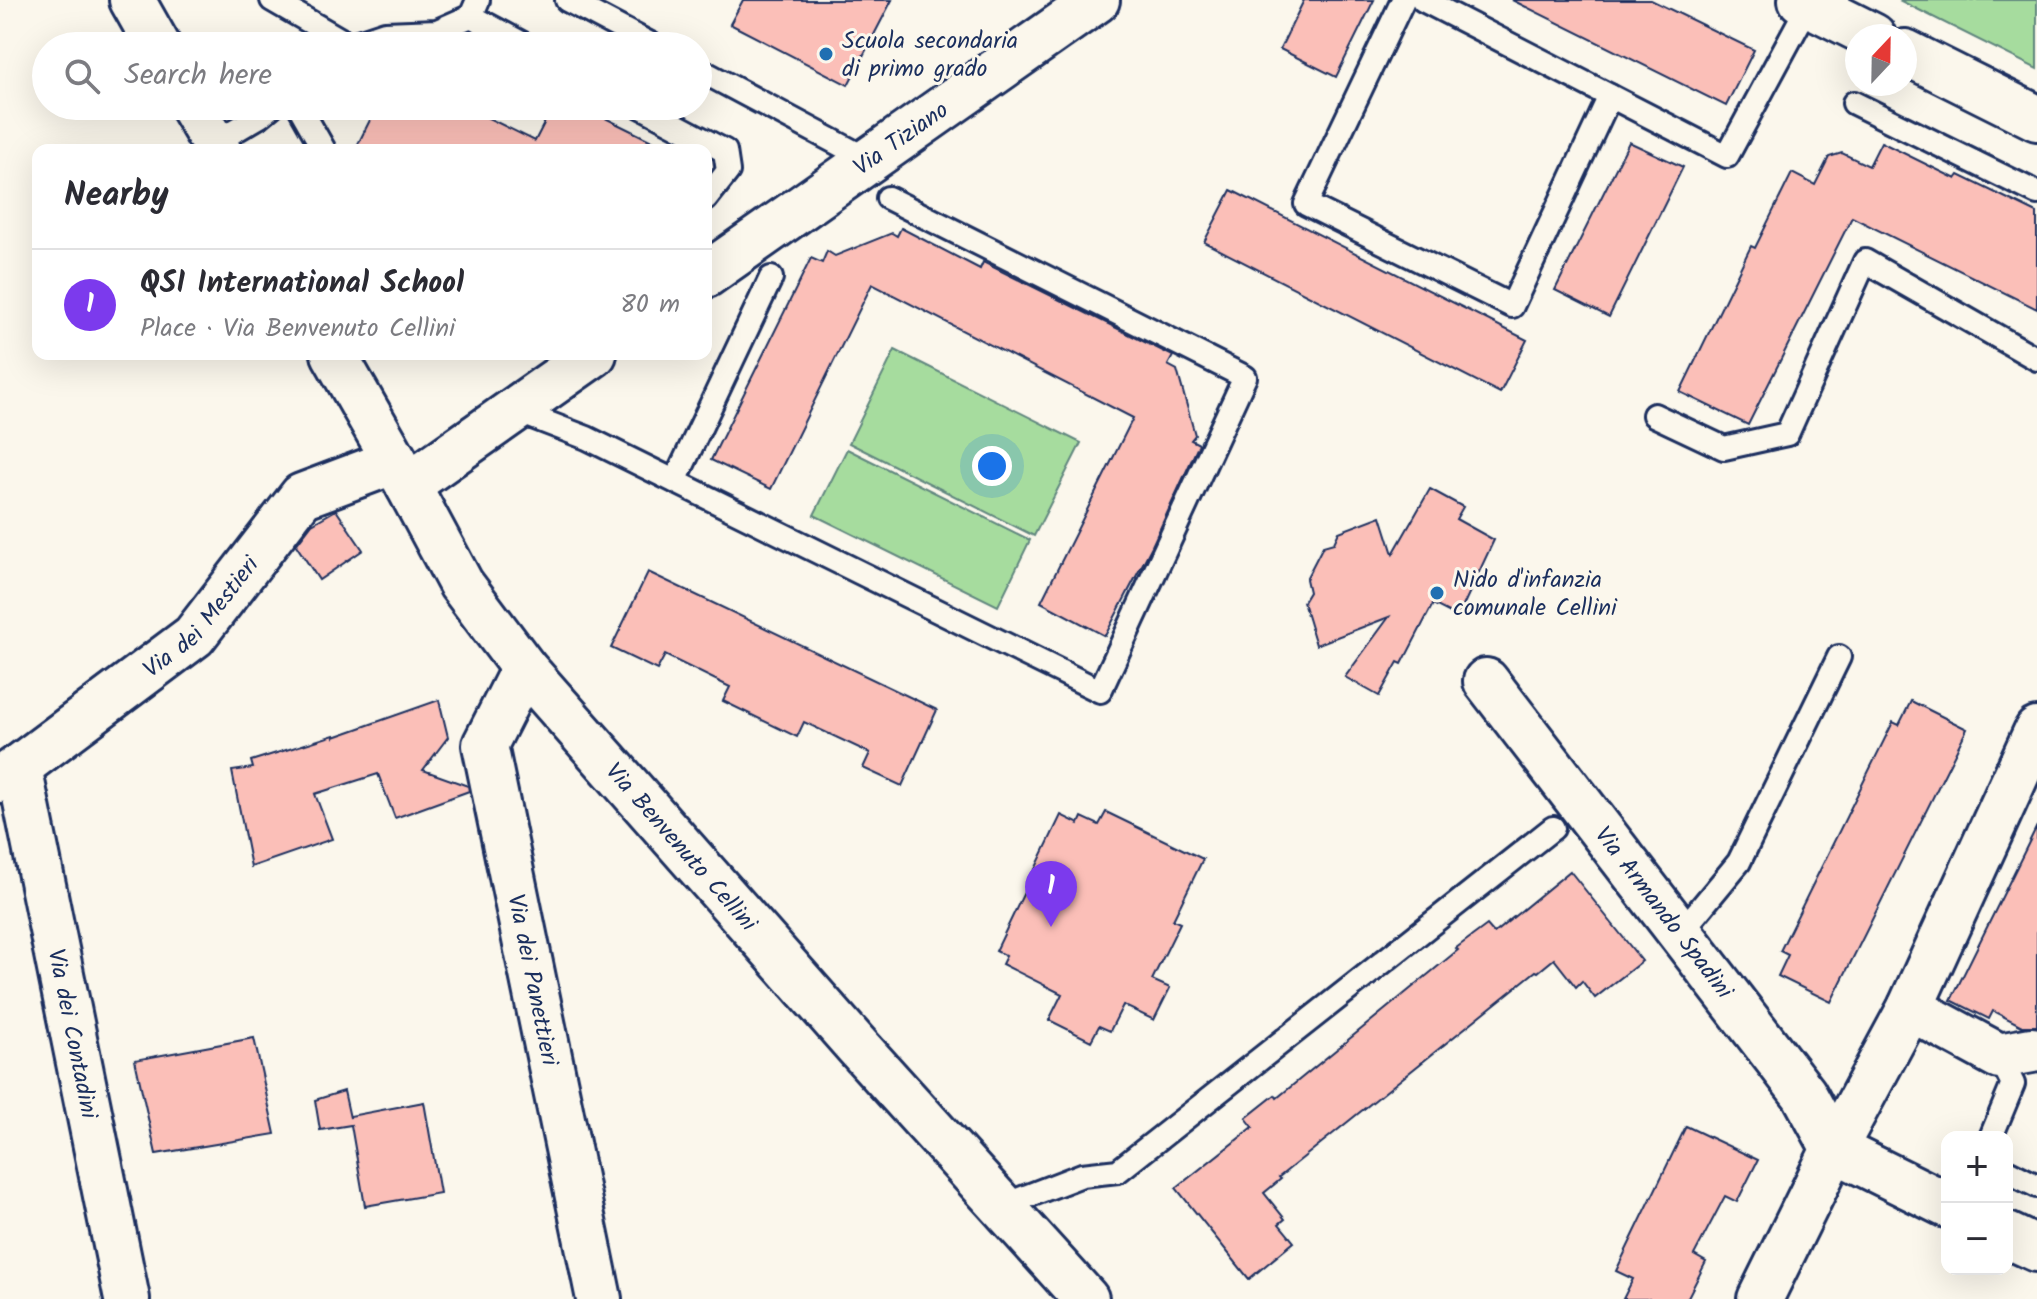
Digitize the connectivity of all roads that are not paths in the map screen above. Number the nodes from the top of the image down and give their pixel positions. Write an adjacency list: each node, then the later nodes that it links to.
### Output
1 (132, 0): 10 (street)
2 (272, 0): 11 (lane)
3 (567, 0): 14 (lane)
4 (1097, 0): 29 (street, Via Tiziano)
5 (1403, 0): 17 (lane)
6 (1423, 0): 17 (lane)
7 (1805, 2): 9 (street); 17 (lane)
8 (474, 8): 12 (lane); 13 (lane)
9 (1849, 24)
10 (150, 32)
11 (325, 32)
12 (411, 32)
13 (507, 32)
14 (628, 32)
15 (1917, 58): 19 (street)
16 (712, 78): 29 (lane)
17 (1610, 96)
18 (1854, 103): 31 (lane)
19 (2037, 118)
20 (200, 120): 24 (street)
21 (254, 120): 25 (lane)
22 (307, 120): 26 (lane)
23 (666, 120): 27 (lane)
24 (214, 144)
25 (220, 144)
26 (321, 144)
27 (712, 144)
28 (712, 144): 30 (lane)
29 (879, 179): 32 (street, Via Tiziano); 40 (lane)
30 (712, 191)
31 (2037, 193)
32 (712, 272)
33 (771, 278): 40 (lane)
34 (2037, 359): 38 (lane)
35 (337, 360): 39 (street, Via Benvenuto Cellini)
36 (585, 360): 37 (street)
37 (514, 410): 39 (street); 40 (lane)
38 (1654, 415)
39 (402, 473): 42 (street, Via Benvenuto Cellini); 45 (street, Via dei Mestieri)
40 (675, 481)
41 (1839, 657): 47 (lane)
42 (524, 668): 55 (street, Via Benvenuto Cellini); 59 (street, Via dei Panettieri)
43 (1486, 681): 47 (street, Via Armando Spadini)
44 (2034, 746): 48 (street)
45 (10, 774): 58 (street, Via dei Contadini)
46 (1553, 828): 55 (lane)
47 (1681, 932): 51 (street, Via Armando Spadini)
48 (1910, 1008): 49 (street); 51 (street)
49 (2015, 1053): 50 (lane)
50 (1993, 1131)
51 (1834, 1149): 54 (street); 61 (street)
52 (2013, 1174): 53 (lane)
53 (2037, 1186)
54 (1943, 1203)
55 (1002, 1206): 60 (street, Via Benvenuto Cellini)
56 (2013, 1238): 57 (street)
57 (2037, 1249)
58 (127, 1299)
59 (599, 1299)
60 (1086, 1299)
61 (1760, 1299)

